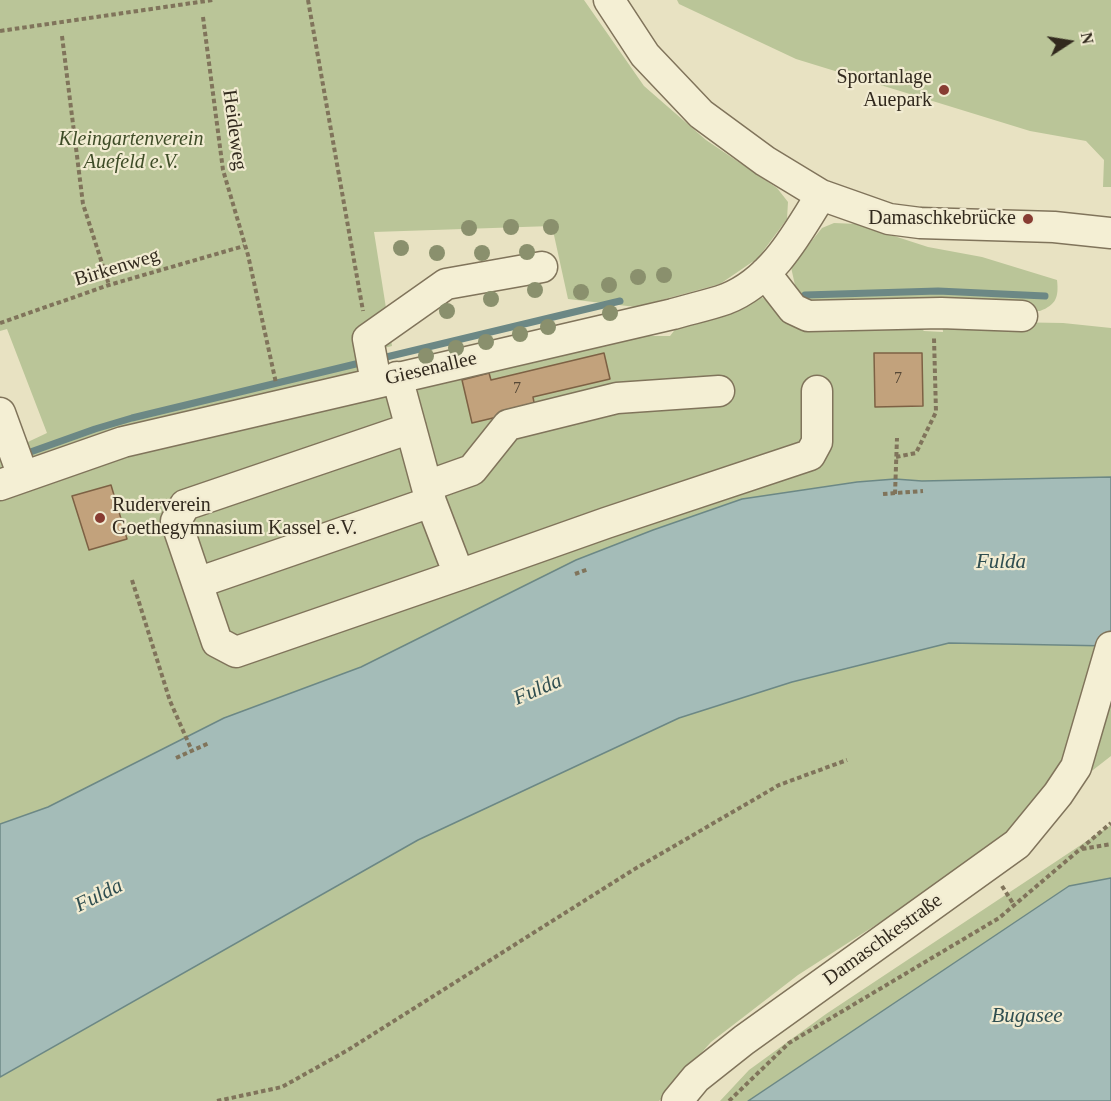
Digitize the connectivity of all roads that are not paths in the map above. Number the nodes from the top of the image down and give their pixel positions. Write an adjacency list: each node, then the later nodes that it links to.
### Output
1 (609, 0): 2 (street)
2 (821, 195): 3 (street); 5 (street, Giesenallee)
3 (1111, 233)
4 (542, 267): 7 (street)
5 (765, 273): 6 (street); 7 (street, Giesenallee)
6 (1022, 316)
7 (377, 364): 11 (street); 12 (street, Giesenallee)
8 (719, 391): 13 (street)
9 (817, 391): 14 (street)
10 (0, 413): 12 (street)
11 (411, 428): 13 (street); 15 (street)
12 (14, 469)
13 (429, 494): 14 (street); 15 (street)
14 (459, 575): 15 (street)
15 (197, 583)
16 (1111, 647): 17 (street, Damaschkestraße)
17 (677, 1101)

